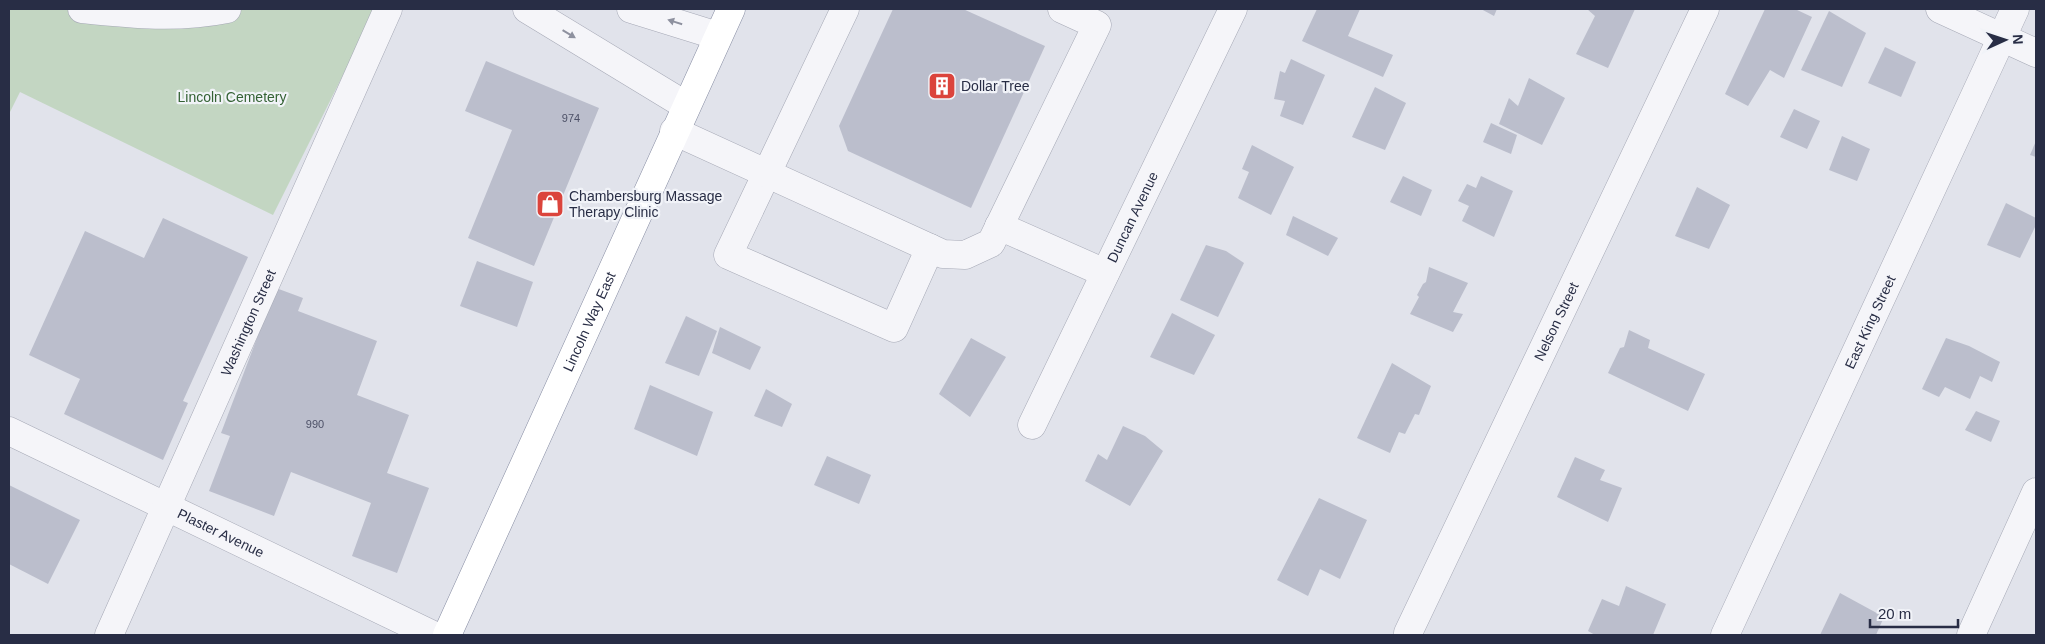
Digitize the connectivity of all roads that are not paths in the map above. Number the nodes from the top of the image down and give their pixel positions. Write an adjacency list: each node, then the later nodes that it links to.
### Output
1 (82, 9): 2 (street)
2 (227, 9)
3 (388, 9): 25 (street, Washington Street)
4 (527, 9): 16 (street, one-way to 16)
5 (631, 9): 13 (street, one-way to 5)
6 (731, 9): 13 (highway, Lincoln Way East)
7 (844, 9): 18 (street)
8 (1062, 9): 19 (street)
9 (1233, 9): 21 (street, Duncan Avenue)
10 (1705, 9): 26 (street, Nelson Street)
11 (1940, 9): 14 (street)
12 (2015, 9): 14 (street, East King Street)
13 (718, 36): 16 (highway, Lincoln Way East)
14 (2003, 36): 15 (street); 30 (street, East King Street)
15 (2036, 53)
16 (685, 105): 17 (highway, Lincoln Way East)
17 (674, 131): 18 (street); 29 (highway, Lincoln Way East)
18 (765, 173): 20 (street); 20 (street)
19 (999, 226): 20 (street); 21 (street)
20 (930, 248)
21 (1105, 273): 22 (street, Duncan Avenue)
22 (1032, 425)
23 (9, 431): 25 (street, Plaster Avenue)
24 (2036, 492): 31 (street)
25 (168, 508): 27 (street, Washington Street); 28 (street, Plaster Avenue)
26 (1408, 633)
27 (110, 635)
28 (433, 635)
29 (447, 635)
30 (1725, 635)
31 (1971, 635)

